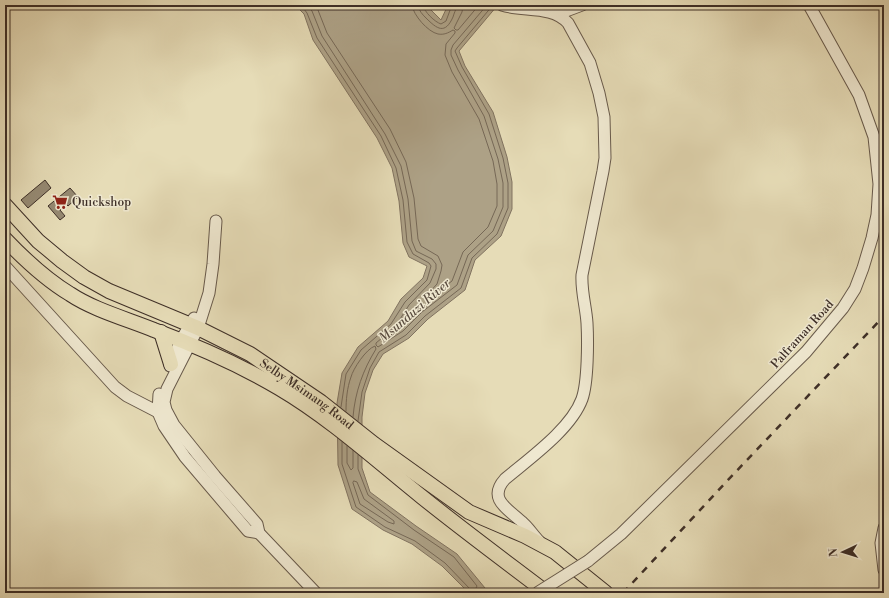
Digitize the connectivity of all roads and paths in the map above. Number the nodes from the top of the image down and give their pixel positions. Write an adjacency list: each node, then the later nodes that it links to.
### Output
1 (502, 5): 4 (lane)
2 (582, 5): 4 (lane)
3 (809, 5): 20 (lane, Palframan Road, bridge)
4 (558, 14): 17 (lane)
5 (5, 205): 10 (main road, Selby Msimang Road)
6 (216, 221): 10 (lane)
7 (5, 239): 9 (main road, Selby Msimang Road)
8 (6, 267): 13 (lane)
9 (161, 332): 10 (main road, Selby Msimang Road); 11 (main road)
10 (190, 335): 11 (lane); 12 (main road, Selby Msimang Road); 12 (main road, Selby Msimang Road); 16 (lane)
11 (171, 364): 13 (lane)
12 (320, 408): 14 (main road, Selby Msimang Road)
13 (158, 412): 16 (lane)
14 (371, 449): 17 (main road, Selby Msimang Road); 21 (main road, Selby Msimang Road)
15 (884, 528): 18 (lane)
16 (258, 532): 19 (lane)
17 (540, 543): 22 (main road, Selby Msimang Road)
18 (884, 570)
19 (316, 593)
20 (537, 593)
21 (547, 593)
22 (606, 593)

